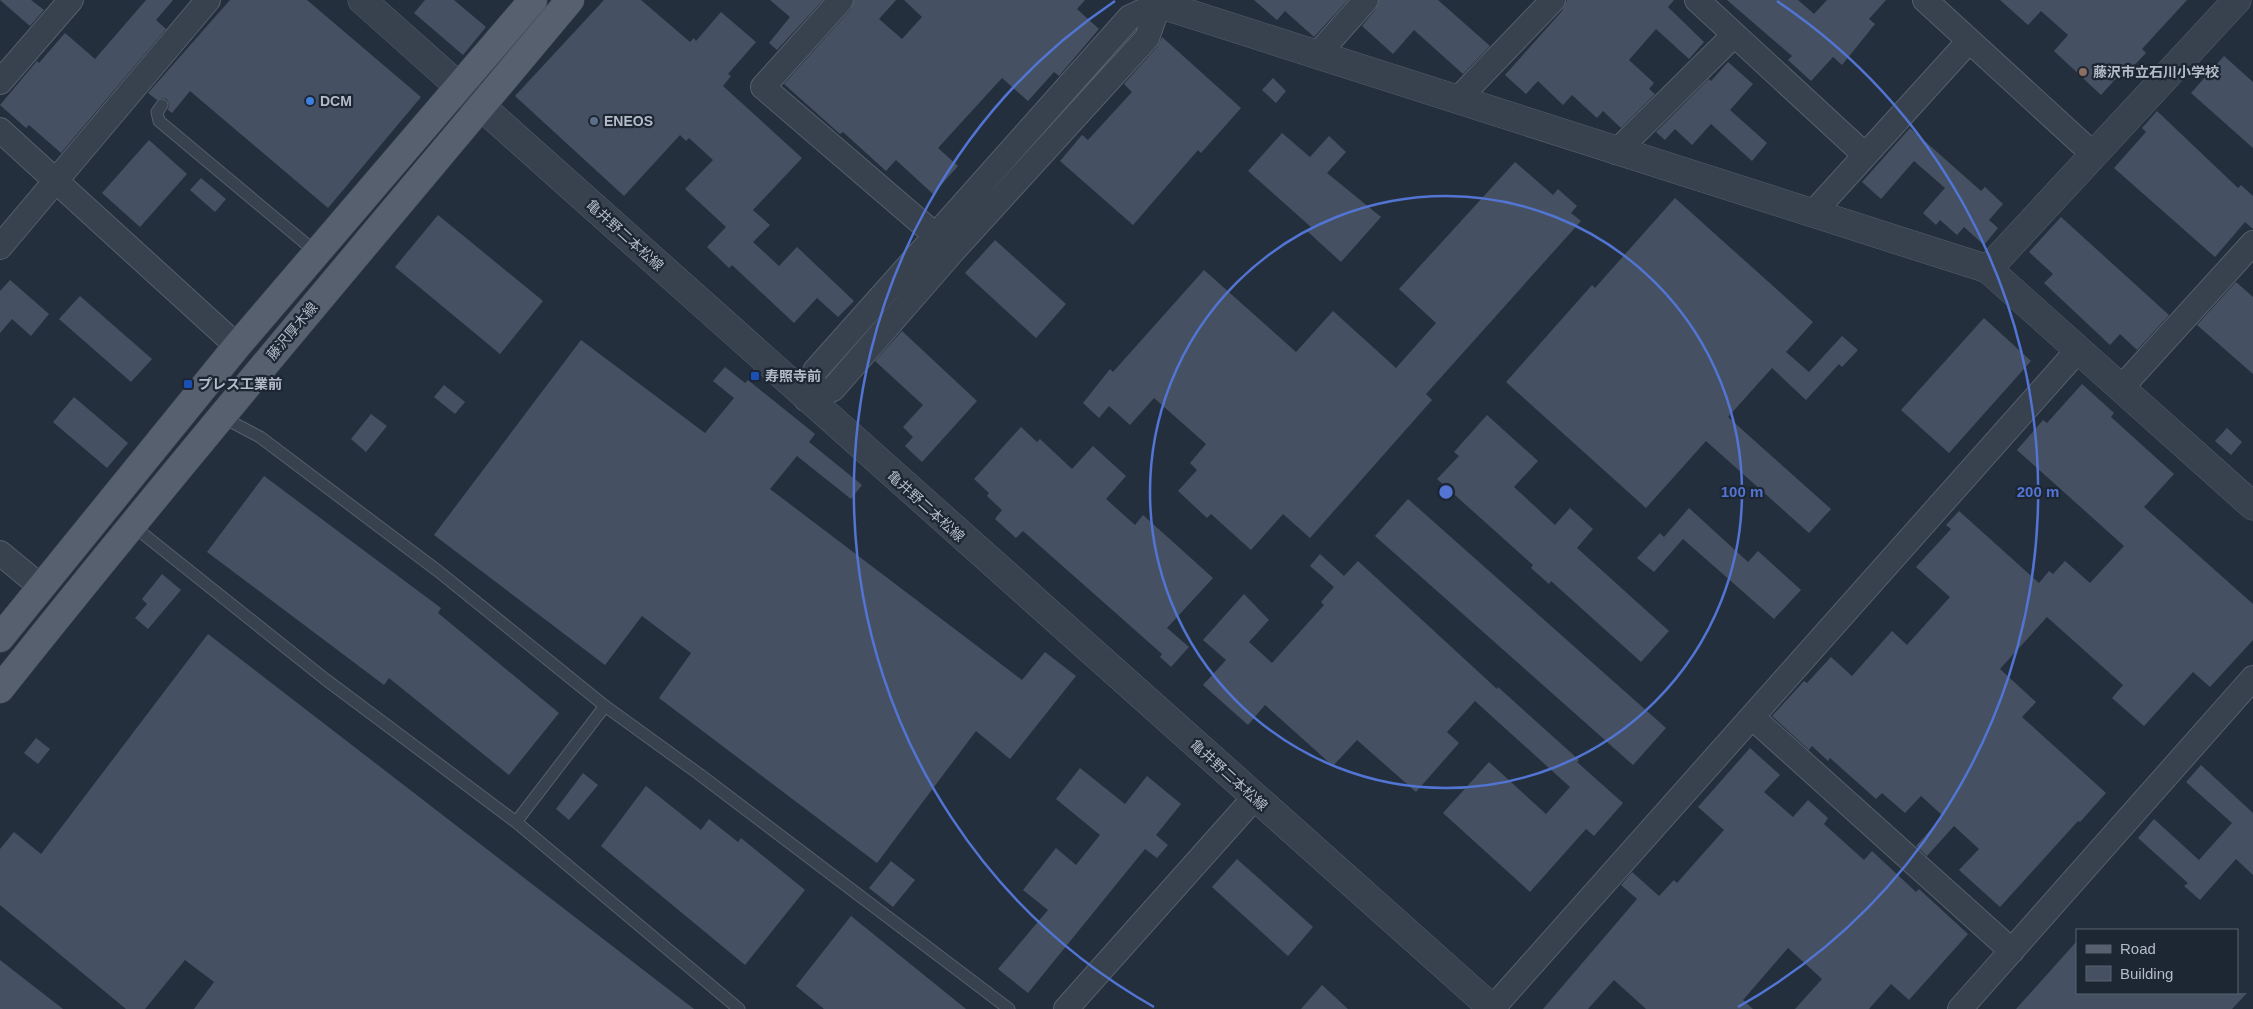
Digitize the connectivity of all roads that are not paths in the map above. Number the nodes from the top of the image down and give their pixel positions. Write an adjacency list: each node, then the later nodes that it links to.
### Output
1 (71, 0): 16 (street)
2 (208, 0): 25 (street)
3 (362, 0): 17 (street, 亀井野二本松線)
4 (533, 0): 17 (main road)
5 (570, 0): 20 (main road, 藤沢厚木線)
6 (841, 0): 27 (street)
7 (1366, 0): 15 (street)
8 (1553, 0): 18 (street)
9 (1697, 0): 13 (street)
10 (1925, 0): 14 (street)
11 (2238, 0): 23 (street)
12 (1159, 2): 15 (street); 27 (street); 29 (street)
13 (1734, 34): 22 (street); 24 (street)
14 (1968, 41): 23 (street); 24 (street)
15 (1317, 55): 18 (street)
16 (0, 82)
17 (459, 87): 20 (street, 亀井野二本松線); 30 (main road)
18 (1457, 100): 22 (street)
19 (162, 105): 30 (lane)
20 (482, 105): 36 (street, 亀井野二本松線); 37 (main road, 藤沢厚木線)
21 (0, 130): 25 (street)
22 (1616, 152): 26 (street)
23 (2094, 154): 32 (street)
24 (1865, 155): 26 (street)
25 (55, 181): 28 (street); 33 (street)
26 (1812, 214): 32 (street)
27 (936, 235): 29 (street); 36 (street)
28 (0, 247)
29 (954, 250): 36 (street)
30 (317, 253): 33 (main road)
31 (2249, 256): 35 (street)
32 (1988, 269): 34 (street)
33 (237, 346): 41 (main road)
34 (2078, 350): 35 (street); 46 (street)
35 (2122, 388): 38 (street)
36 (806, 399): 47 (street, 亀井野二本松線)
37 (221, 416): 39 (main road, 藤沢厚木線); 45 (lane)
38 (2253, 506)
39 (131, 524): 44 (main road, 藤沢厚木線); 48 (lane)
40 (0, 553): 41 (street)
41 (40, 586): 42 (main road)
42 (0, 638)
43 (2253, 678): 49 (street)
44 (0, 689)
45 (605, 706): 48 (lane); 51 (lane)
46 (1752, 717): 49 (street); 53 (street)
47 (1255, 798): 52 (street); 53 (street, 亀井野二本松線)
48 (516, 822): 50 (lane)
49 (2012, 951): 54 (street)
50 (739, 1009)
51 (1009, 1009)
52 (1066, 1009)
53 (1492, 1009)
54 (1960, 1009)

